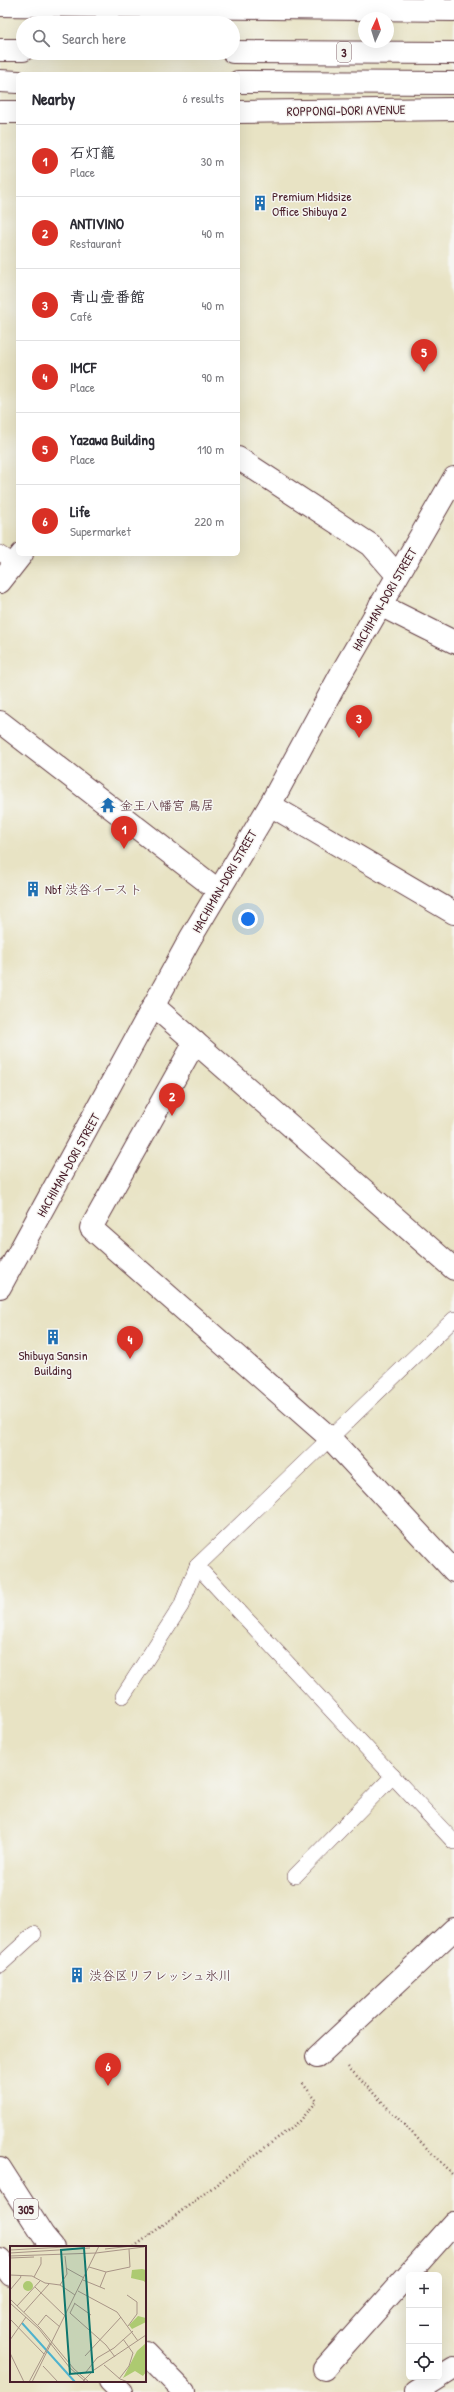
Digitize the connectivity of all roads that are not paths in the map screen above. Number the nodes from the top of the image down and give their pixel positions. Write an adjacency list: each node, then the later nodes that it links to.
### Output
1 (0, 5): 2 (main road)
2 (454, 10)
3 (0, 50): 4 (main road)
4 (16, 50)
5 (240, 52): 6 (main road, 3)
6 (454, 53)
7 (0, 81): 8 (main road)
8 (16, 82)
9 (240, 82): 10 (main road)
10 (454, 83)
11 (454, 109): 14 (main road, ROPPONGI-DORI AVENUE)
12 (0, 112): 13 (main road)
13 (16, 112)
14 (240, 112)
15 (240, 459): 18 (main road)
16 (454, 478): 18 (main road, HACHIMAN-DORI STREET)
17 (12, 557): 19 (main road)
18 (397, 575): 20 (main road, HACHIMAN-DORI STREET)
19 (0, 582)
20 (380, 605): 21 (main road); 23 (main road, HACHIMAN-DORI STREET)
21 (454, 642)
22 (0, 722): 24 (main road)
23 (270, 805): 24 (main road, HACHIMAN-DORI STREET); 25 (main road)
24 (219, 891): 26 (main road, HACHIMAN-DORI STREET)
25 (454, 913)
26 (155, 1007): 27 (main road); 29 (main road, HACHIMAN-DORI STREET)
27 (195, 1042): 28 (main road); 31 (main road)
28 (454, 1269)
29 (0, 1286)
30 (454, 1319): 31 (lane)
31 (330, 1438): 32 (lane); 33 (main road)
32 (197, 1566): 34 (lane); 35 (lane)
33 (454, 1571)
34 (123, 1696)
35 (393, 1776): 36 (lane); 37 (lane)
36 (454, 1842)
37 (296, 1876)
38 (454, 1928): 41 (main road)
39 (34, 1934): 40 (lane)
40 (0, 1965)
41 (322, 2052)
42 (0, 2168): 44 (main road, 305)
43 (454, 2223): 49 (main road)
44 (52, 2246)
45 (0, 2260): 46 (main road)
46 (10, 2273)
47 (146, 2353): 52 (main road)
48 (454, 2368): 53 (main road)
49 (324, 2369)
50 (111, 2382): 51 (main road)
51 (121, 2392)
52 (184, 2392)
53 (416, 2392)

